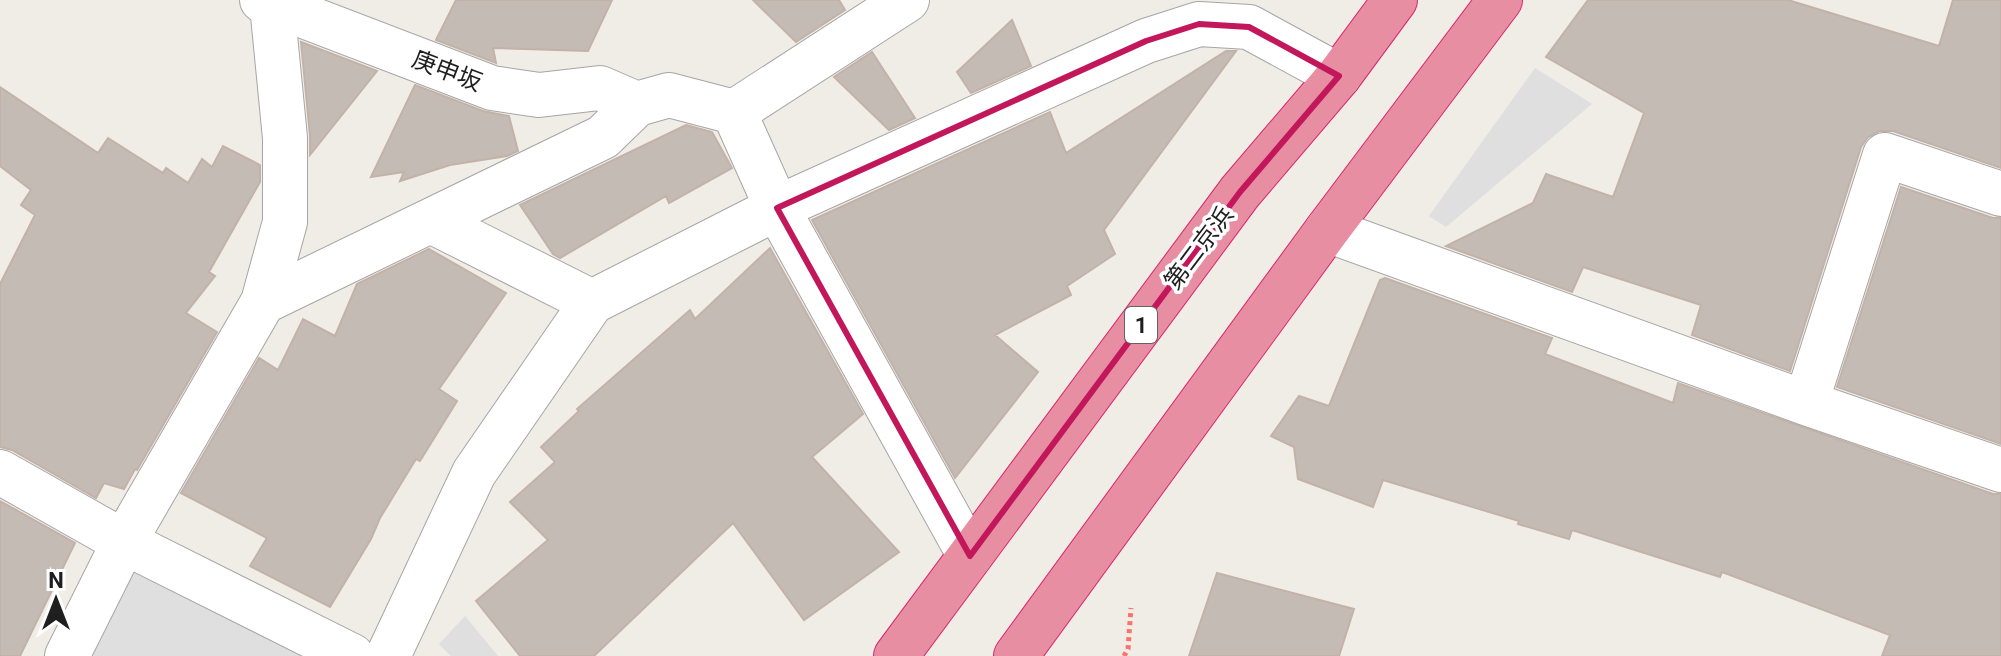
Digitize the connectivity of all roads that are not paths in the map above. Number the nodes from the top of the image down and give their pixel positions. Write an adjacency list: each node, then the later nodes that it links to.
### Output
1 (1395, 0): 5 (highway, 第二京浜 / 1)
2 (1500, 0): 11 (highway)
3 (267, 3): 6 (street, 庚申坂); 12 (street)
4 (889, 6): 7 (street)
5 (1339, 76): 9 (street); 18 (highway, 第二京浜 / 1)
6 (637, 104): 7 (street); 10 (street)
7 (734, 112): 9 (street)
8 (2001, 194): 14 (street)
9 (777, 208): 13 (street); 18 (street)
10 (431, 221): 12 (street); 13 (street)
11 (1327, 230): 14 (street); 23 (highway)
12 (263, 302): 17 (street)
13 (592, 302): 21 (street)
14 (1806, 403): 15 (street)
15 (2001, 470)
16 (0, 472): 17 (street)
17 (124, 542): 19 (street); 20 (street)
18 (970, 556): 22 (highway, 第二京浜 / 1)
19 (67, 656)
20 (352, 656)
21 (388, 656)
22 (896, 656)
23 (1016, 656)

